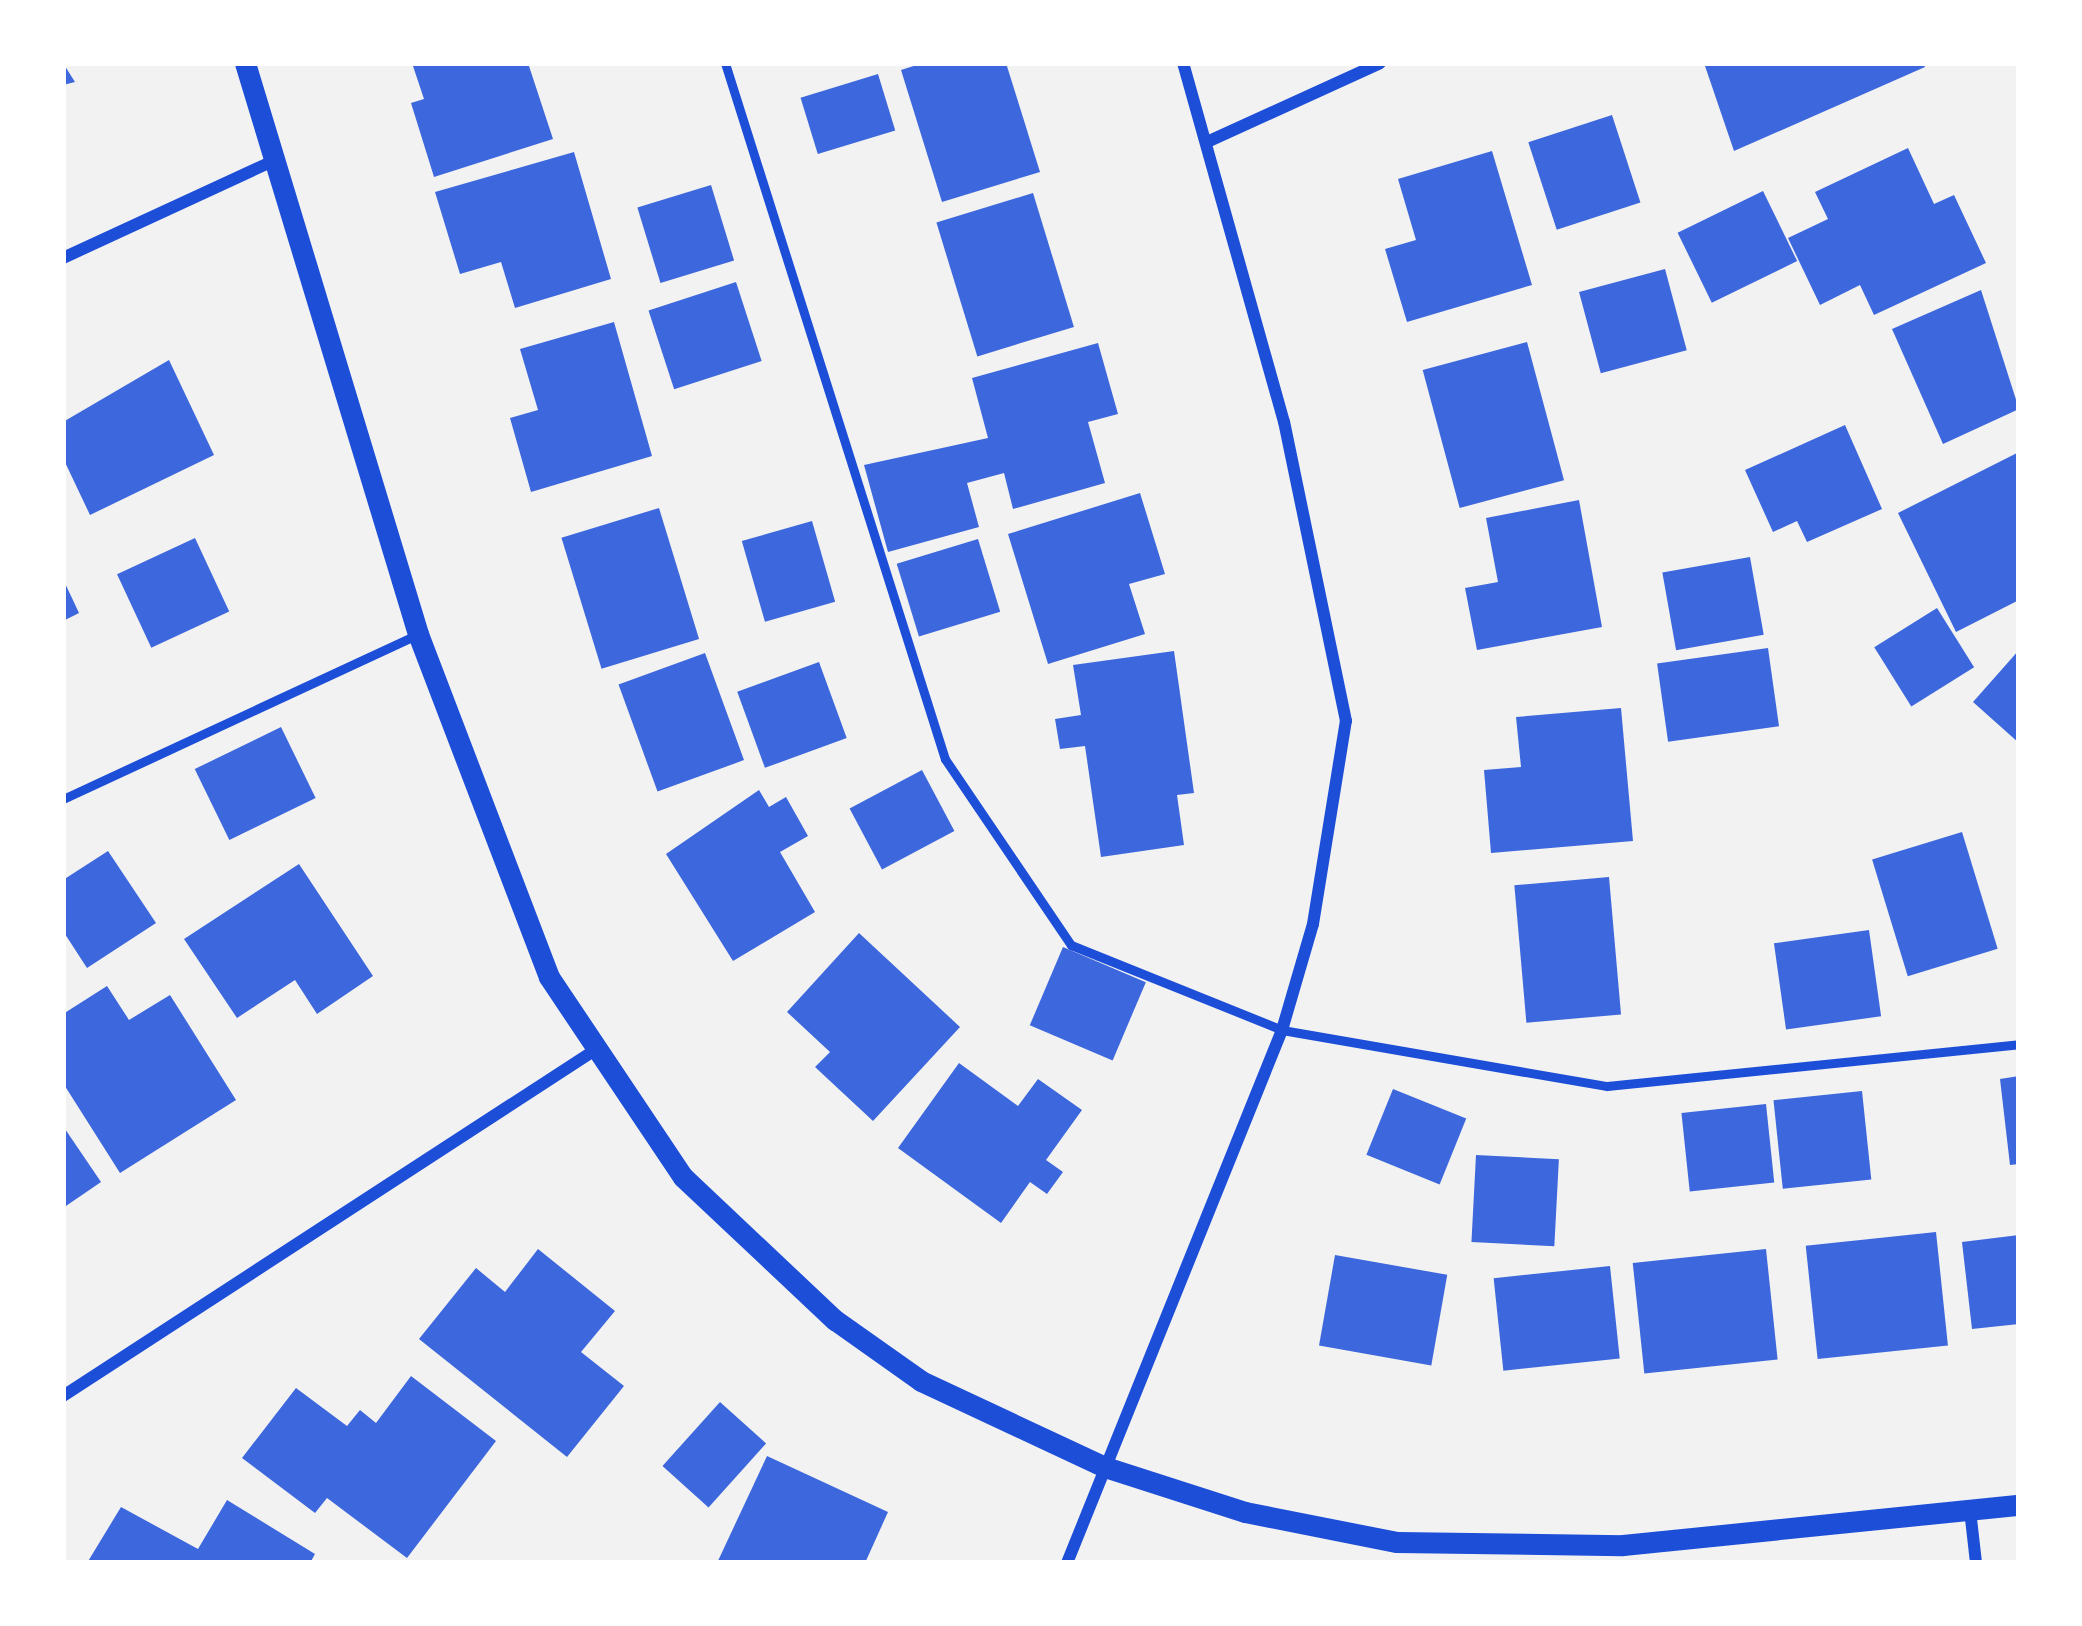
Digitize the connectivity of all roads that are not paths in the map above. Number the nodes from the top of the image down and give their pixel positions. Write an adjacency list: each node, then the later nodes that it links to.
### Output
1 (245, 63): 6 (street)
2 (725, 63): 10 (lane)
3 (1183, 63): 5 (street)
4 (1380, 63): 5 (street)
5 (1208, 142): 10 (street)
6 (275, 160): 7 (street); 8 (street)
7 (63, 258)
8 (418, 634): 9 (lane); 12 (street)
9 (63, 799)
10 (1282, 1030): 11 (lane); 14 (street)
11 (2019, 1044)
12 (592, 1052): 13 (street); 14 (street)
13 (63, 1396)
14 (1105, 1467): 17 (street); 18 (street)
15 (2019, 1505): 16 (street)
16 (1970, 1510): 17 (street); 19 (street)
17 (1580, 1555)
18 (1066, 1563)
19 (1976, 1563)

